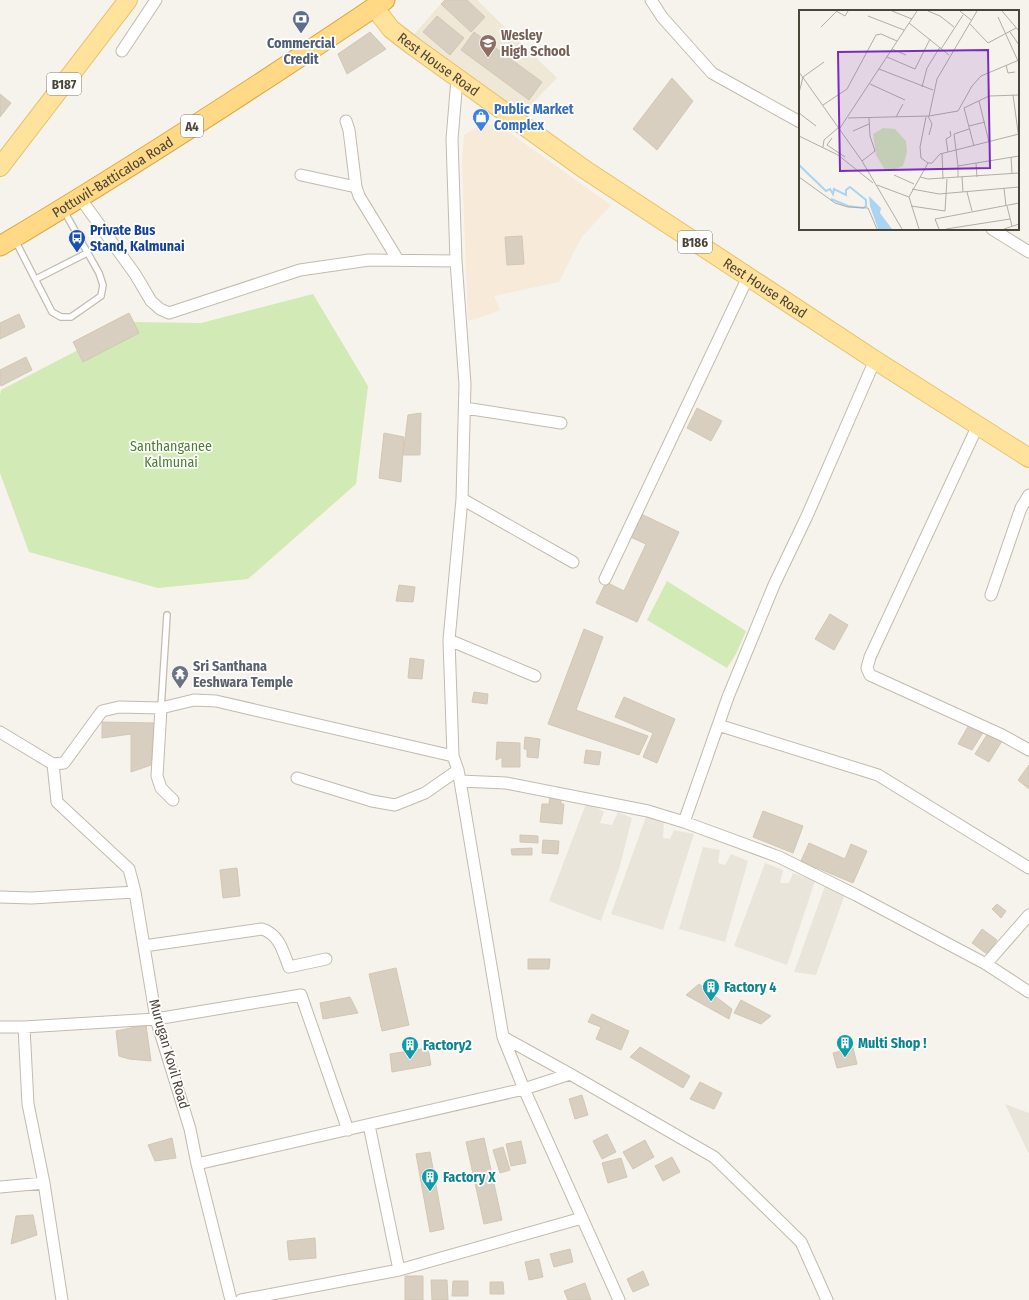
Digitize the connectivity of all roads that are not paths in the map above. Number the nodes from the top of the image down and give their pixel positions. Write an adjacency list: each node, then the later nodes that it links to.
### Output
1 (128, 0): 9 (main road, B187)
2 (156, 0): 5 (street)
3 (651, 0): 8 (street)
4 (380, 2): 6 (main road, Rest House Road / B186); 12 (highway, Pottuvil-Batticaloa Road / A4)
5 (122, 51)
6 (457, 79): 19 (street); 20 (main road, Rest House Road / B186)
7 (346, 121): 11 (street)
8 (799, 121)
9 (0, 167)
10 (301, 175): 11 (street)
11 (356, 188): 18 (street)
12 (80, 198): 13 (highway, Pottuvil-Batticaloa Road / A4); 18 (street)
13 (62, 209): 15 (highway, Pottuvil-Batticaloa Road / A4); 17 (lane)
14 (994, 230): 16 (street)
15 (7, 242): 21 (lane)
16 (1029, 252)
17 (88, 253): 21 (lane); 21 (lane)
18 (398, 260): 19 (street)
19 (456, 261): 23 (street)
20 (748, 277): 22 (main road, Rest House Road / B186); 30 (street)
21 (36, 279)
22 (875, 360): 25 (main road, Rest House Road / B186); 36 (street)
23 (465, 408): 24 (street); 28 (street)
24 (561, 423)
25 (978, 425): 26 (main road, Rest House Road / B186); 38 (street)
26 (1029, 458)
27 (1029, 495): 31 (street)
28 (462, 499): 29 (street); 33 (street)
29 (573, 562)
30 (605, 579)
31 (991, 595)
32 (167, 615): 35 (lane)
33 (449, 640): 34 (street); 39 (street)
34 (535, 676)
35 (161, 708): 39 (street); 40 (street); 43 (street)
36 (718, 725): 44 (street); 45 (street)
37 (0, 732): 40 (street)
38 (1029, 750)
39 (453, 756): 41 (street)
40 (53, 764): 46 (street, Murugan Kovil Road)
41 (459, 775): 42 (street); 44 (street); 56 (street)
42 (297, 778)
43 (173, 800)
44 (684, 822): 51 (street)
45 (1029, 868)
46 (135, 892): 47 (street); 49 (street, Murugan Kovil Road)
47 (0, 897)
48 (1029, 915): 51 (street)
49 (144, 946): 50 (street); 53 (street, Murugan Kovil Road)
50 (326, 959)
51 (986, 964): 52 (street)
52 (1029, 992)
53 (156, 1019): 55 (street); 60 (street); 61 (street, Murugan Kovil Road)
54 (0, 1027): 55 (street)
55 (24, 1027): 62 (street)
56 (503, 1037): 57 (street); 58 (street)
57 (570, 1074): 58 (street); 70 (street)
58 (524, 1089): 59 (street); 64 (street)
59 (369, 1125): 60 (street); 65 (street)
60 (348, 1130): 61 (street)
61 (197, 1164): 67 (street, Murugan Kovil Road)
62 (44, 1183): 63 (street); 66 (street)
63 (0, 1187)
64 (582, 1218): 65 (street); 69 (street)
65 (399, 1270): 68 (street)
66 (62, 1300)
67 (231, 1300)
68 (241, 1300)
69 (618, 1300)
70 (827, 1300)

